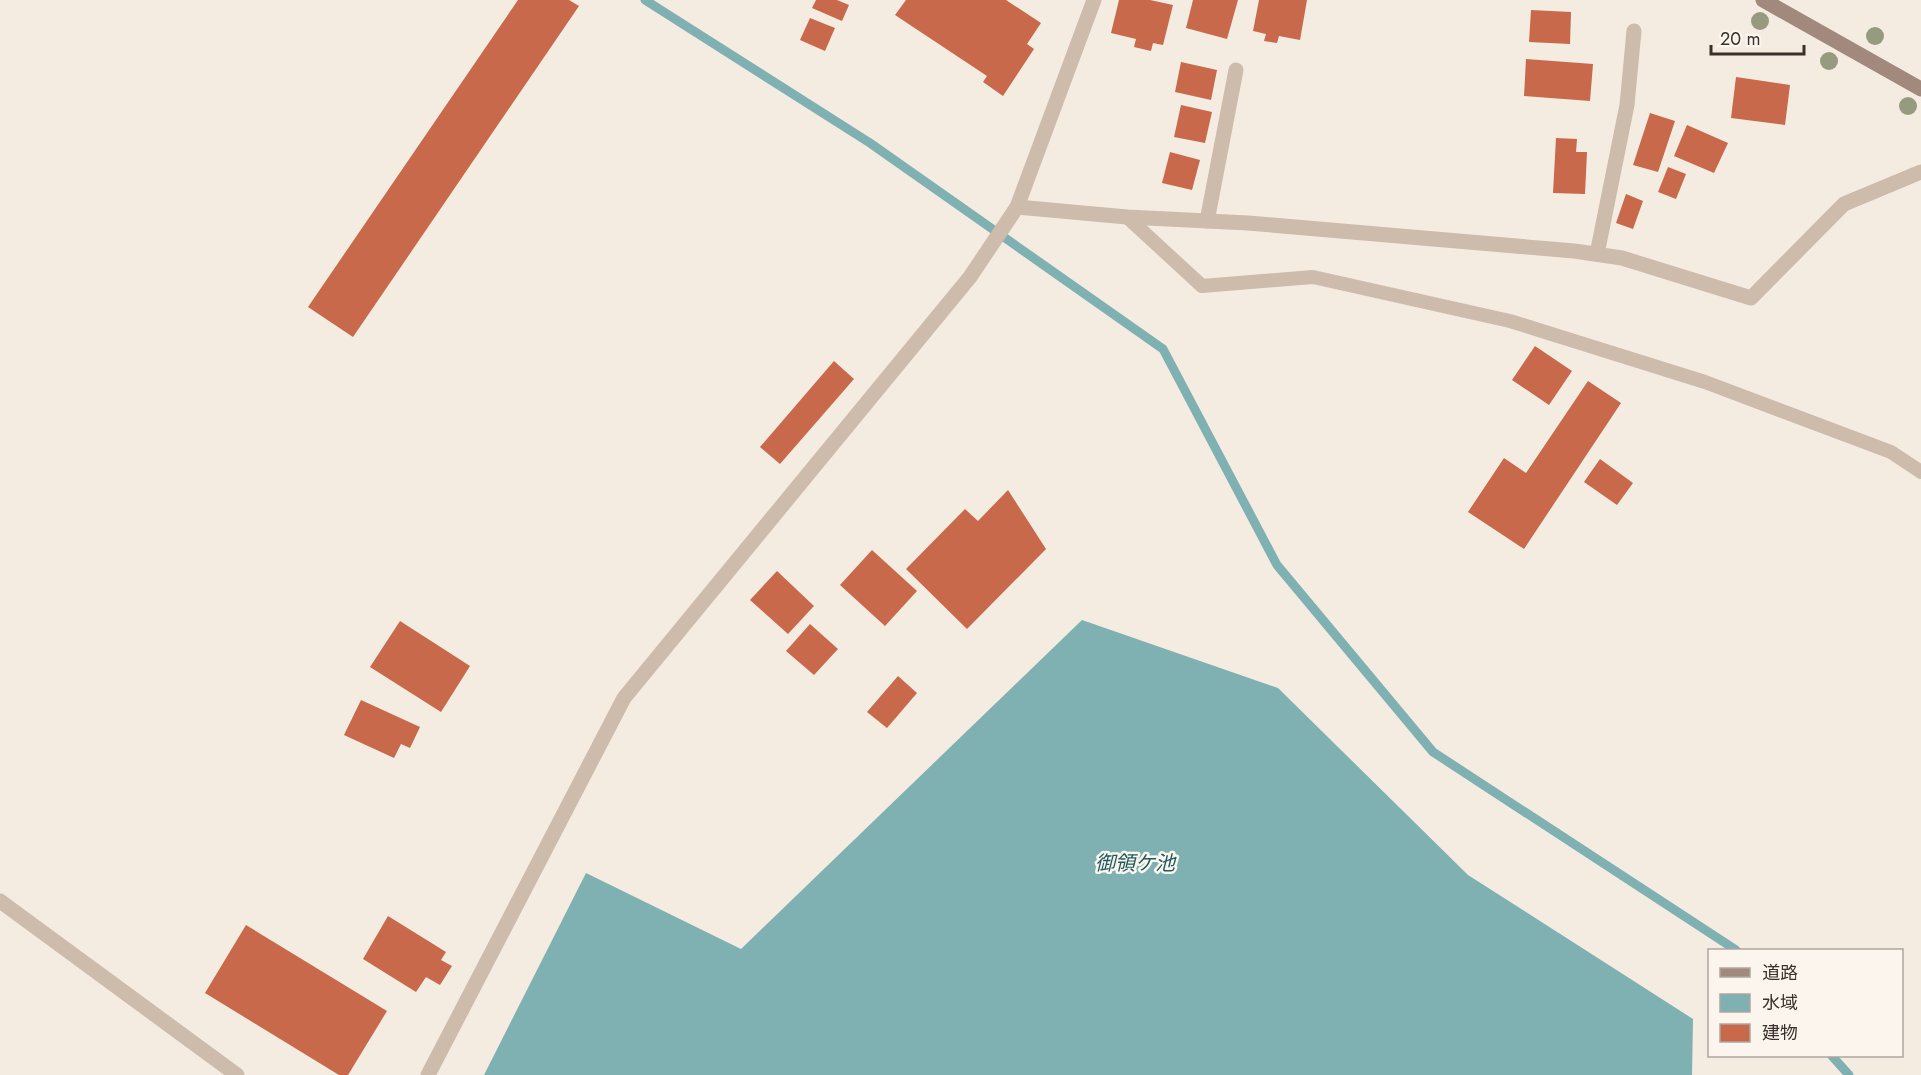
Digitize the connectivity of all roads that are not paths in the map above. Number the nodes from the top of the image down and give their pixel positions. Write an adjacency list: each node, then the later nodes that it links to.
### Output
1 (1094, 0): 7 (street)
2 (1763, 0): 5 (street)
3 (1634, 31): 10 (street)
4 (1236, 70): 9 (street)
5 (1921, 89)
6 (1921, 172): 10 (street)
7 (1017, 207): 8 (street); 14 (street)
8 (1128, 217): 9 (street); 11 (lane)
9 (1207, 221): 10 (street)
10 (1597, 254)
11 (1921, 472)
12 (0, 901): 13 (street)
13 (237, 1075)
14 (428, 1075)

